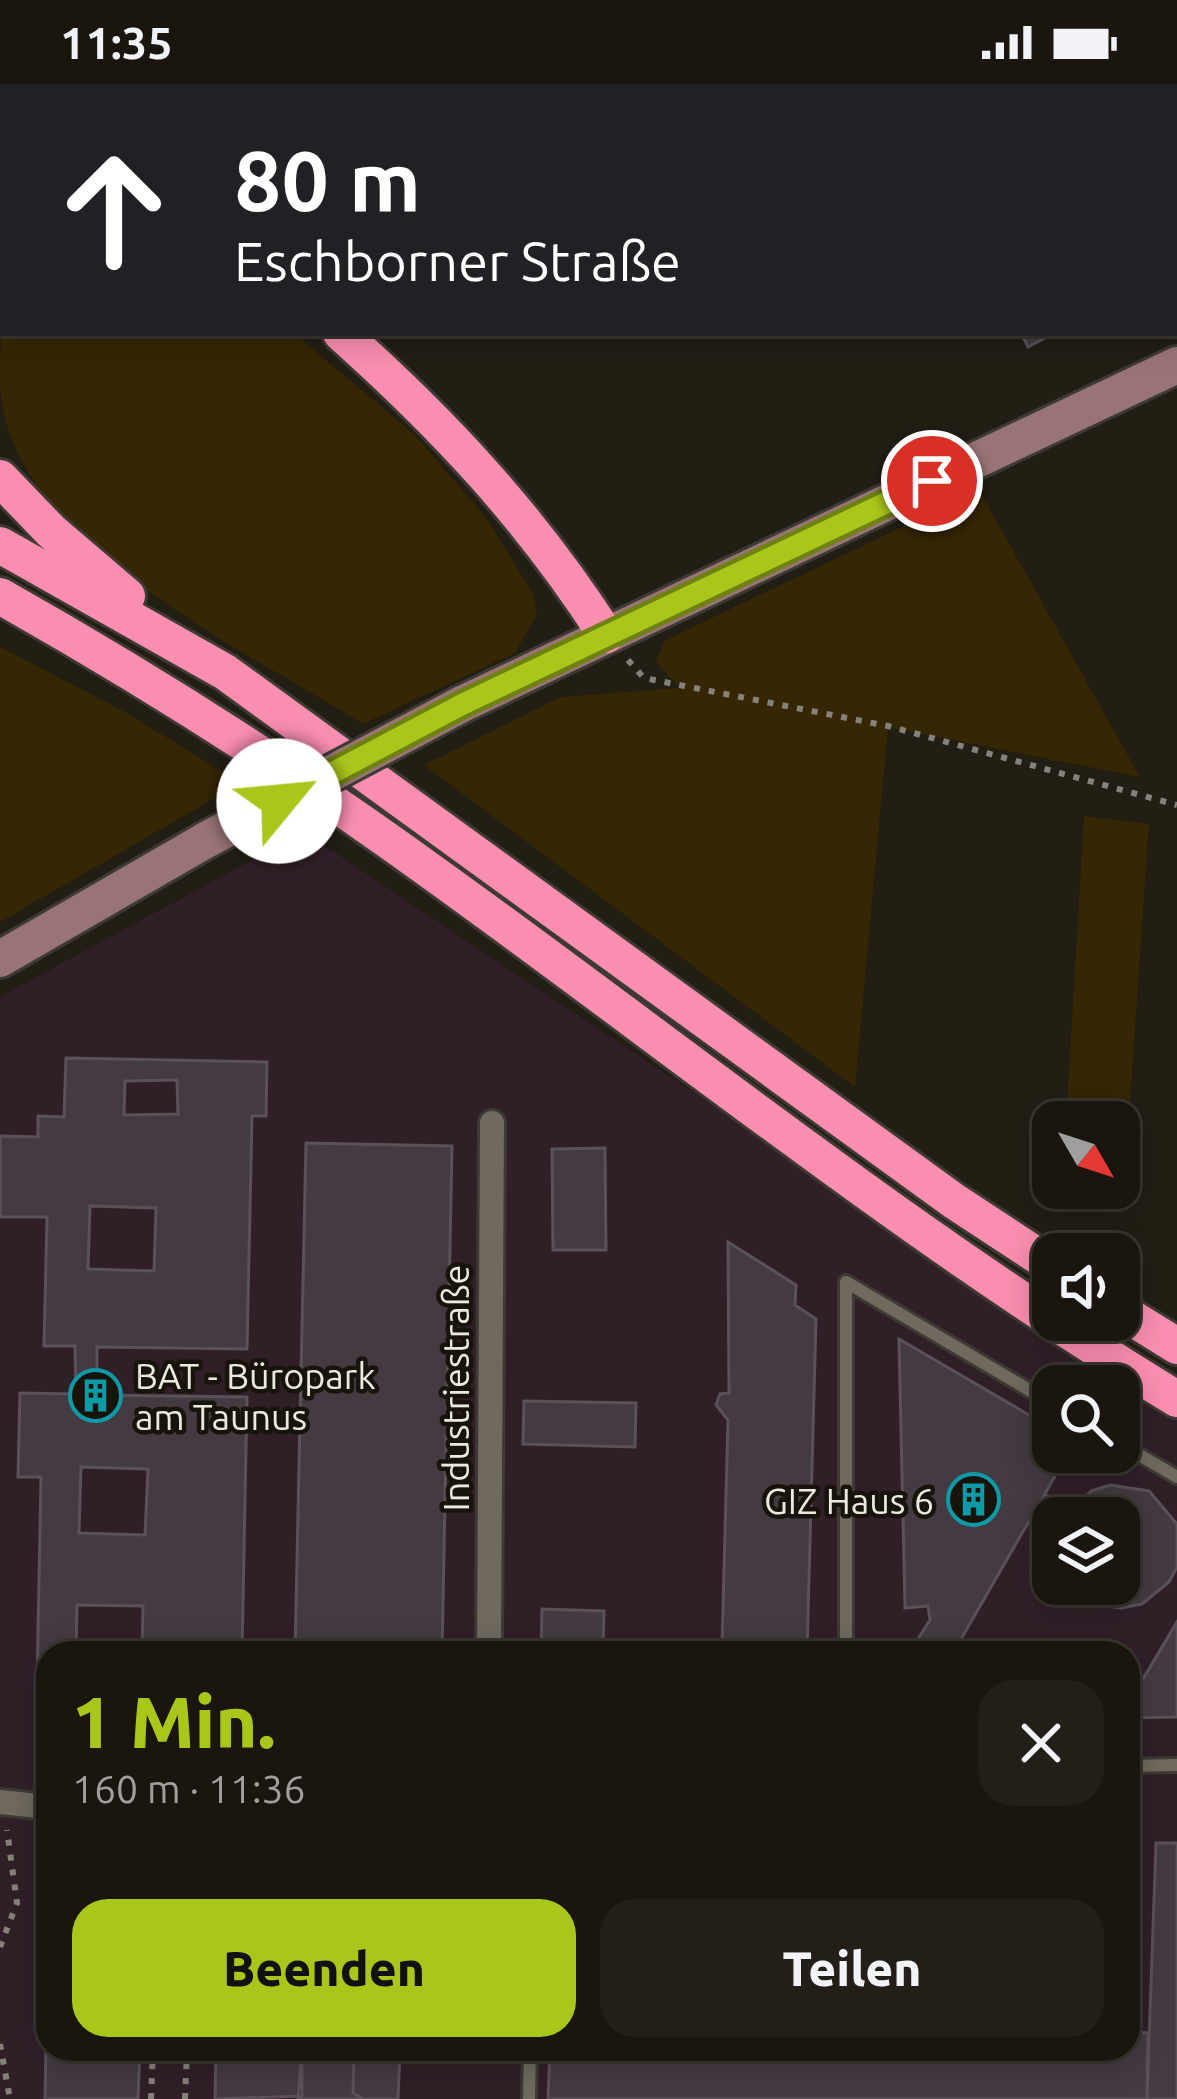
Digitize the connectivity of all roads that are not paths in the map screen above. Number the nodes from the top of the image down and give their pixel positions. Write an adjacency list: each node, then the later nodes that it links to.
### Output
1 (344, 336): 6 (highway)
2 (1177, 365): 6 (street)
3 (0, 478): 7 (highway)
4 (0, 545): 7 (highway)
5 (10, 604): 14 (highway)
6 (606, 634): 8 (street, bridge)
7 (225, 672): 10 (highway)
8 (0, 959)
9 (492, 1123): 17 (street, Industriestraße)
10 (1032, 1253)
11 (1140, 1323): 12 (highway)
12 (1177, 1346)
13 (1032, 1392): 18 (lane)
14 (1177, 1399)
15 (1140, 1455): 16 (lane)
16 (1177, 1477)
17 (490, 1641)
18 (846, 1641)
19 (1140, 1766): 20 (lane)
20 (1177, 1766)
21 (4, 1802): 22 (street)
22 (36, 1806)
23 (530, 2061): 24 (lane)
24 (529, 2099)

